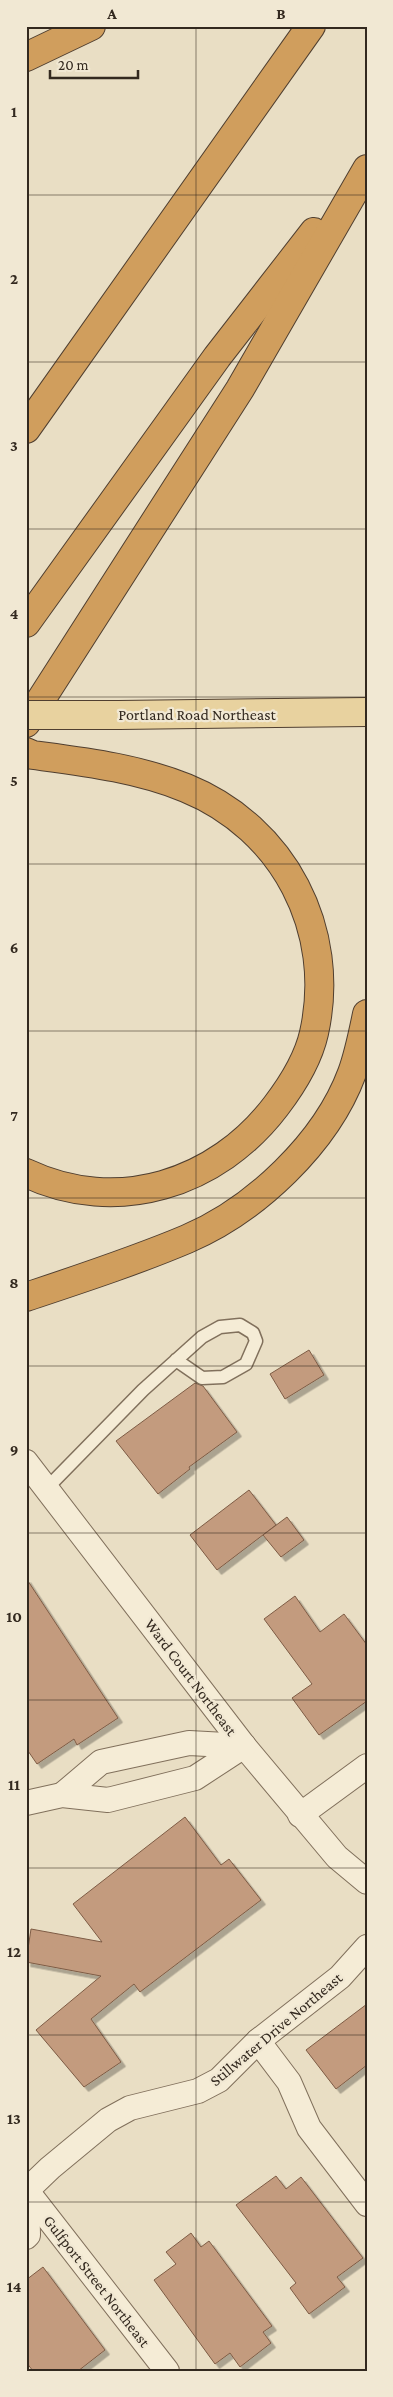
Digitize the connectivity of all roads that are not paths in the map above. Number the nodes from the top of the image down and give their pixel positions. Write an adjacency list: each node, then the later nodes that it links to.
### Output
1 (91, 26): 3 (highway)
2 (312, 26): 6 (highway)
3 (26, 57)
4 (367, 164): 7 (highway)
5 (367, 169): 10 (highway)
6 (26, 429)
7 (26, 623)
8 (367, 712): 9 (main road, Portland Road Northeast, bridge)
9 (26, 715)
10 (26, 723)
11 (26, 752): 13 (highway)
12 (367, 1014): 14 (highway)
13 (26, 1173)
14 (26, 1296)
15 (176, 1360): 15 (lane); 17 (lane)
16 (26, 1462): 17 (street, Ward Court Northeast)
17 (46, 1488): 18 (street, Ward Court Northeast)
18 (244, 1746): 20 (street); 20 (street); 22 (street, Ward Court Northeast)
19 (367, 1766): 22 (street)
20 (62, 1795): 21 (street)
21 (26, 1803)
22 (300, 1814): 23 (street, Ward Court Northeast)
23 (367, 1882)
24 (367, 1947): 25 (street, Stillwater Drive Northeast)
25 (258, 2041): 26 (street, Stillwater Drive Northeast); 27 (street)
26 (27, 2191): 28 (street); 29 (street, Gulfport Street Northeast)
27 (367, 2204)
28 (26, 2236)
29 (168, 2371)

